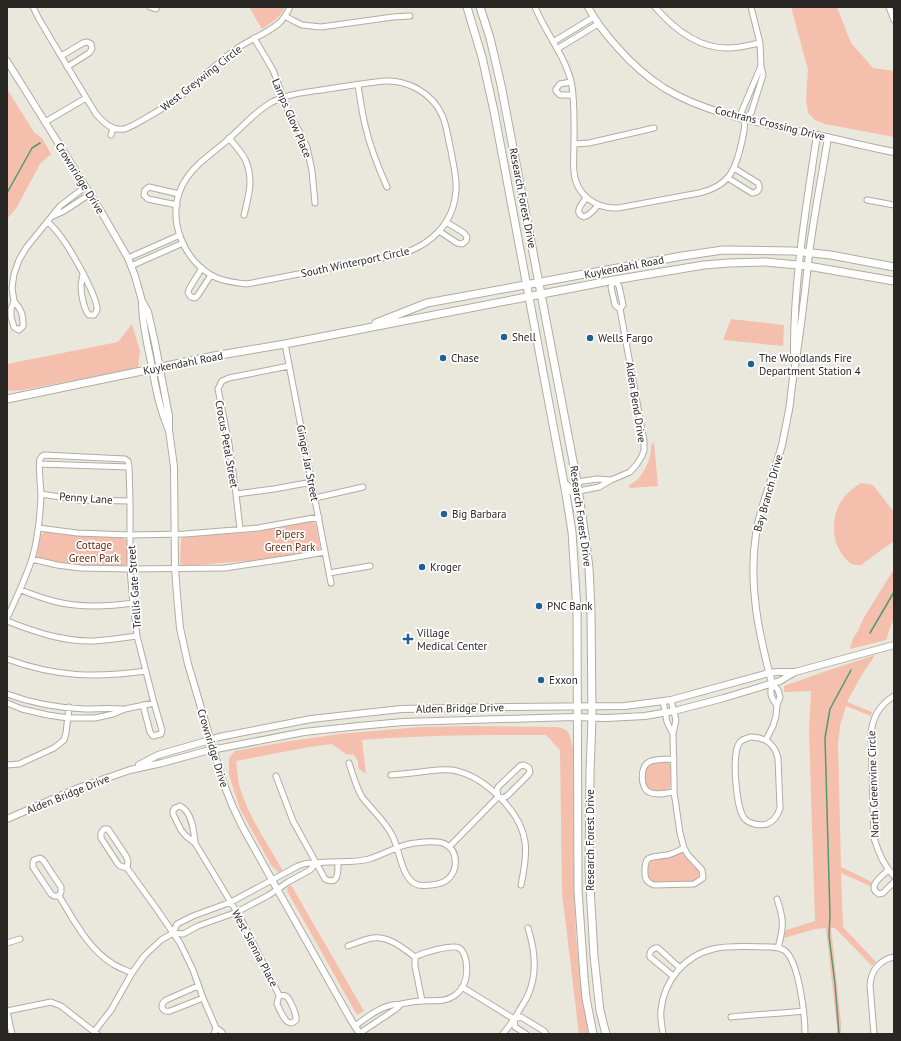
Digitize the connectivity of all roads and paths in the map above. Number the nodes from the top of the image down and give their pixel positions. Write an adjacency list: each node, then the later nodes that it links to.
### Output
1 (33, 7): 21 (street)
2 (150, 7): 11 (street)
3 (290, 7): 12 (street)
4 (467, 7): 72 (main road, Research Forest Drive)
5 (480, 7): 71 (main road, Research Forest Drive)
6 (535, 7): 18 (street)
7 (588, 7): 14 (street, Cochrans Crossing Drive)
8 (655, 7): 19 (street)
9 (751, 7): 19 (street)
10 (889, 7): 15 (street)
11 (156, 9)
12 (285, 16): 13 (street); 17 (street, West Greywing Circle)
13 (410, 16)
14 (594, 17): 16 (street, Cochrans Crossing Drive); 18 (street)
15 (894, 20)
16 (598, 24): 20 (street); 30 (street, Cochrans Crossing Drive)
17 (254, 38): 29 (street, Lamps Glow Place); 32 (street, West Greywing Circle)
18 (553, 42): 20 (street)
19 (760, 43): 23 (street)
20 (557, 49): 25 (street)
21 (61, 56): 24 (street); 24 (street)
22 (7, 61): 31 (street, Crownridge Drive)
23 (761, 66): 30 (street); 30 (street)
24 (67, 67): 28 (street)
25 (571, 82): 27 (street); 27 (street)
26 (358, 85): 29 (street, South Winterport Circle); 43 (street); 55 (street, South Winterport Circle)
27 (573, 95): 38 (street)
28 (86, 98): 31 (street); 32 (street)
29 (283, 98): 37 (street, South Winterport Circle); 48 (street, Lamps Glow Place)
30 (744, 119): 35 (street, Cochrans Crossing Drive); 40 (street)
31 (45, 122): 42 (street, Crownridge Drive)
32 (113, 128): 34 (street)
33 (654, 128): 38 (street)
34 (111, 135)
35 (817, 135): 36 (street, Cochrans Crossing Drive); 59 (street, Bay Branch Drive)
36 (828, 137): 39 (street, Cochrans Crossing Drive); 60 (street, Bay Branch Drive)
37 (230, 138): 45 (street, South Winterport Circle); 52 (street)
38 (574, 144): 46 (street)
39 (894, 152)
40 (734, 168): 41 (street); 41 (street)
41 (728, 178): 50 (street)
42 (85, 187): 44 (street, Crownridge Drive); 53 (street)
43 (387, 187)
44 (90, 194): 53 (street); 61 (street, Crownridge Drive)
45 (179, 194): 49 (street, South Winterport Circle); 49 (street)
46 (586, 197): 50 (street); 50 (street)
47 (868, 200): 51 (street)
48 (315, 202)
49 (177, 205): 57 (street, South Winterport Circle)
50 (598, 205)
51 (894, 205)
52 (244, 214)
53 (52, 217): 54 (street)
54 (48, 222): 67 (street); 75 (street)
55 (446, 222): 56 (street, South Winterport Circle); 56 (street)
56 (439, 231): 68 (street, South Winterport Circle)
57 (180, 235): 58 (street, South Winterport Circle); 61 (street)
58 (183, 243): 63 (street); 66 (street, South Winterport Circle)
59 (801, 252): 60 (main road, Kuykendahl Road); 62 (street, Bay Branch Drive); 71 (main road, Kuykendahl Road)
60 (810, 253): 64 (street, Bay Branch Drive); 65 (main road, Kuykendahl Road)
61 (128, 258): 63 (street, Crownridge Drive)
62 (799, 265): 64 (main road, Kuykendahl Road); 69 (main road, Kuykendahl Road); 82 (street, Bay Branch Drive)
63 (131, 266): 76 (street, Crownridge Drive)
64 (808, 266): 70 (main road, Kuykendahl Road); 82 (street, Bay Branch Drive)
65 (894, 267)
66 (202, 268): 68 (street, South Winterport Circle); 68 (street)
67 (83, 273): 67 (street)
68 (211, 275)
69 (614, 280): 73 (main road, Kuykendahl Road); 88 (street, Alden Bend Drive)
70 (894, 281)
71 (539, 282): 72 (main road, Kuykendahl Road); 73 (main road, Research Forest Drive)
72 (527, 285): 74 (main road, Research Forest Drive); 77 (main road, Kuykendahl Road)
73 (542, 295): 74 (main road, Kuykendahl Road); 90 (main road, Research Forest Drive)
74 (529, 297): 77 (main road, Kuykendahl Road); 85 (main road, Research Forest Drive)
75 (14, 301): 75 (street)
76 (142, 301): 80 (street, Crownridge Drive); 81 (street, Crownridge Drive)
77 (360, 330): 78 (main road, Kuykendahl Road)
78 (285, 344): 79 (street, Ginger Jar Street); 80 (main road, Kuykendahl Road)
79 (289, 366): 89 (street, Ginger Jar Street); 95 (street, Crocus Petal Street)
80 (160, 367): 81 (main road, Kuykendahl Road); 84 (street, Crownridge Drive)
81 (152, 369): 83 (main road, Kuykendahl Road); 84 (street, Crownridge Drive)
82 (794, 373): 119 (street, Bay Branch Drive)
83 (7, 399)
84 (169, 430): 102 (street, Crownridge Drive)
85 (559, 455): 91 (main road, Research Forest Drive); 93 (main road)
86 (40, 464): 87 (street); 87 (street); 94 (street)
87 (129, 467): 97 (street, Trellis Gate Street)
88 (612, 480): 90 (street, Alden Bend Drive); 93 (street, Alden Bend Drive)
89 (312, 482): 95 (street); 96 (street, Ginger Jar Street)
90 (577, 482): 93 (main road, Research Forest Drive)
91 (564, 483): 99 (main road); 128 (main road, Research Forest Drive)
92 (363, 487): 96 (street)
93 (579, 491): 99 (main road, Research Forest Drive)
94 (41, 494): 97 (street, Penny Lane); 100 (street)
95 (236, 494): 101 (street, Crocus Petal Street)
96 (315, 498): 98 (street, Ginger Jar Street)
97 (130, 501): 103 (street, Trellis Gate Street)
98 (319, 517): 101 (street); 104 (street, Ginger Jar Street)
99 (583, 521): 129 (main road, Research Forest Drive)
100 (38, 528): 103 (street); 105 (street)
101 (240, 529): 102 (street)
102 (175, 534): 103 (street); 107 (street, Crownridge Drive)
103 (130, 535): 108 (street, Trellis Gate Street)
104 (325, 552): 107 (street); 109 (street, Ginger Jar Street)
105 (32, 558): 108 (street); 111 (street)
106 (370, 566): 109 (street)
107 (175, 568): 108 (street); 138 (street, Crownridge Drive)
108 (130, 569): 112 (street, Trellis Gate Street)
109 (329, 573): 110 (street, Ginger Jar Street)
110 (331, 583)
111 (20, 590): 112 (street); 113 (street)
112 (133, 604): 114 (street, Trellis Gate Street)
113 (7, 620): 114 (street)
114 (138, 636): 117 (street, Trellis Gate Street)
115 (894, 644): 118 (street, Alden Bridge Drive)
116 (7, 659): 117 (street)
117 (146, 671): 126 (street, Trellis Gate Street)
118 (795, 672): 119 (street, Alden Bridge Drive); 120 (street, Alden Bridge Drive)
119 (769, 674): 120 (street, Bay Branch Drive); 123 (street, Alden Bridge Drive)
120 (772, 683): 132 (street, Alden Bridge Drive); 139 (street)
121 (7, 694): 130 (street)
122 (894, 696): 157 (street, North Greenvine Circle)
123 (671, 700): 124 (street, Alden Bridge Drive); 132 (street)
124 (662, 701): 129 (street, Alden Bridge Drive); 133 (street)
125 (7, 703): 135 (street)
126 (154, 703): 127 (street); 127 (street, Trellis Gate Street)
127 (143, 705): 131 (street)
128 (578, 706): 129 (street, Alden Bridge Drive); 134 (main road, Research Forest Drive); 138 (street, Alden Bridge Drive)
129 (592, 706): 136 (main road, Research Forest Drive)
130 (70, 707): 131 (street); 135 (street)
131 (125, 709): 135 (street)
132 (674, 711): 133 (street, Alden Bridge Drive); 137 (street)
133 (665, 713): 136 (street, Alden Bridge Drive); 137 (street)
134 (578, 717): 136 (street, Alden Bridge Drive); 140 (street, Alden Bridge Drive); 197 (main road, Research Forest Drive)
135 (68, 718): 143 (street)
136 (592, 718): 198 (main road, Research Forest Drive)
137 (673, 734): 141 (street)
138 (210, 740): 140 (street, Crownridge Drive); 144 (street, Alden Bridge Drive)
139 (766, 740): 139 (street)
140 (214, 750): 144 (street, Alden Bridge Drive); 159 (street, Crownridge Drive)
141 (674, 759): 147 (street); 147 (street)
142 (349, 764): 151 (street)
143 (7, 765)
144 (130, 770): 149 (street, Alden Bridge Drive)
145 (391, 775): 148 (street)
146 (276, 776): 155 (street)
147 (674, 792): 153 (street)
148 (498, 797): 148 (street); 152 (street); 161 (street)
149 (7, 819)
150 (195, 843): 150 (street); 165 (street, West Sienna Place)
151 (397, 847): 152 (street); 152 (street); 154 (street)
152 (449, 847)
153 (684, 848): 153 (street)
154 (338, 862): 155 (street); 155 (street)
155 (316, 863): 159 (street); 162 (street)
156 (127, 868): 156 (street); 168 (street)
157 (888, 870): 158 (street, North Greenvine Circle); 160 (street)
158 (894, 876)
159 (272, 880): 162 (street, Crownridge Drive); 165 (street)
160 (894, 882)
161 (521, 885)
162 (277, 889): 166 (street); 188 (street, Crownridge Drive)
163 (59, 896): 163 (street); 176 (street)
164 (777, 899): 172 (street)
165 (231, 902): 166 (street, West Sienna Place); 168 (street)
166 (237, 912): 168 (street); 180 (street, West Sienna Place)
167 (528, 928): 187 (street)
168 (173, 933): 176 (street); 178 (street)
169 (20, 939): 170 (street)
170 (7, 943)
171 (348, 946): 173 (street)
172 (778, 948): 175 (street); 184 (street)
173 (415, 957): 179 (street); 182 (street)
174 (894, 957): 201 (street)
175 (680, 968): 177 (street); 177 (street)
176 (132, 973): 190 (street)
177 (673, 976): 199 (street)
178 (198, 986): 181 (street); 181 (street)
179 (462, 987): 182 (street); 187 (street)
180 (279, 995): 180 (street, West Sienna Place)
181 (203, 998): 189 (street)
182 (422, 1000): 183 (street)
183 (400, 1005): 188 (street); 193 (street)
184 (803, 1011): 186 (street); 200 (street)
185 (7, 1012): 190 (street); 191 (street)
186 (731, 1017)
187 (514, 1019): 194 (street); 195 (street); 196 (street)
188 (355, 1026): 193 (street, Crownridge Drive)
189 (215, 1031): 192 (street)
190 (95, 1033)
191 (12, 1034)
192 (223, 1034)
193 (360, 1034)
194 (503, 1034)
195 (526, 1034)
196 (546, 1034)
197 (593, 1034)
198 (606, 1034)
199 (663, 1034)
200 (804, 1034)
201 (874, 1034)

